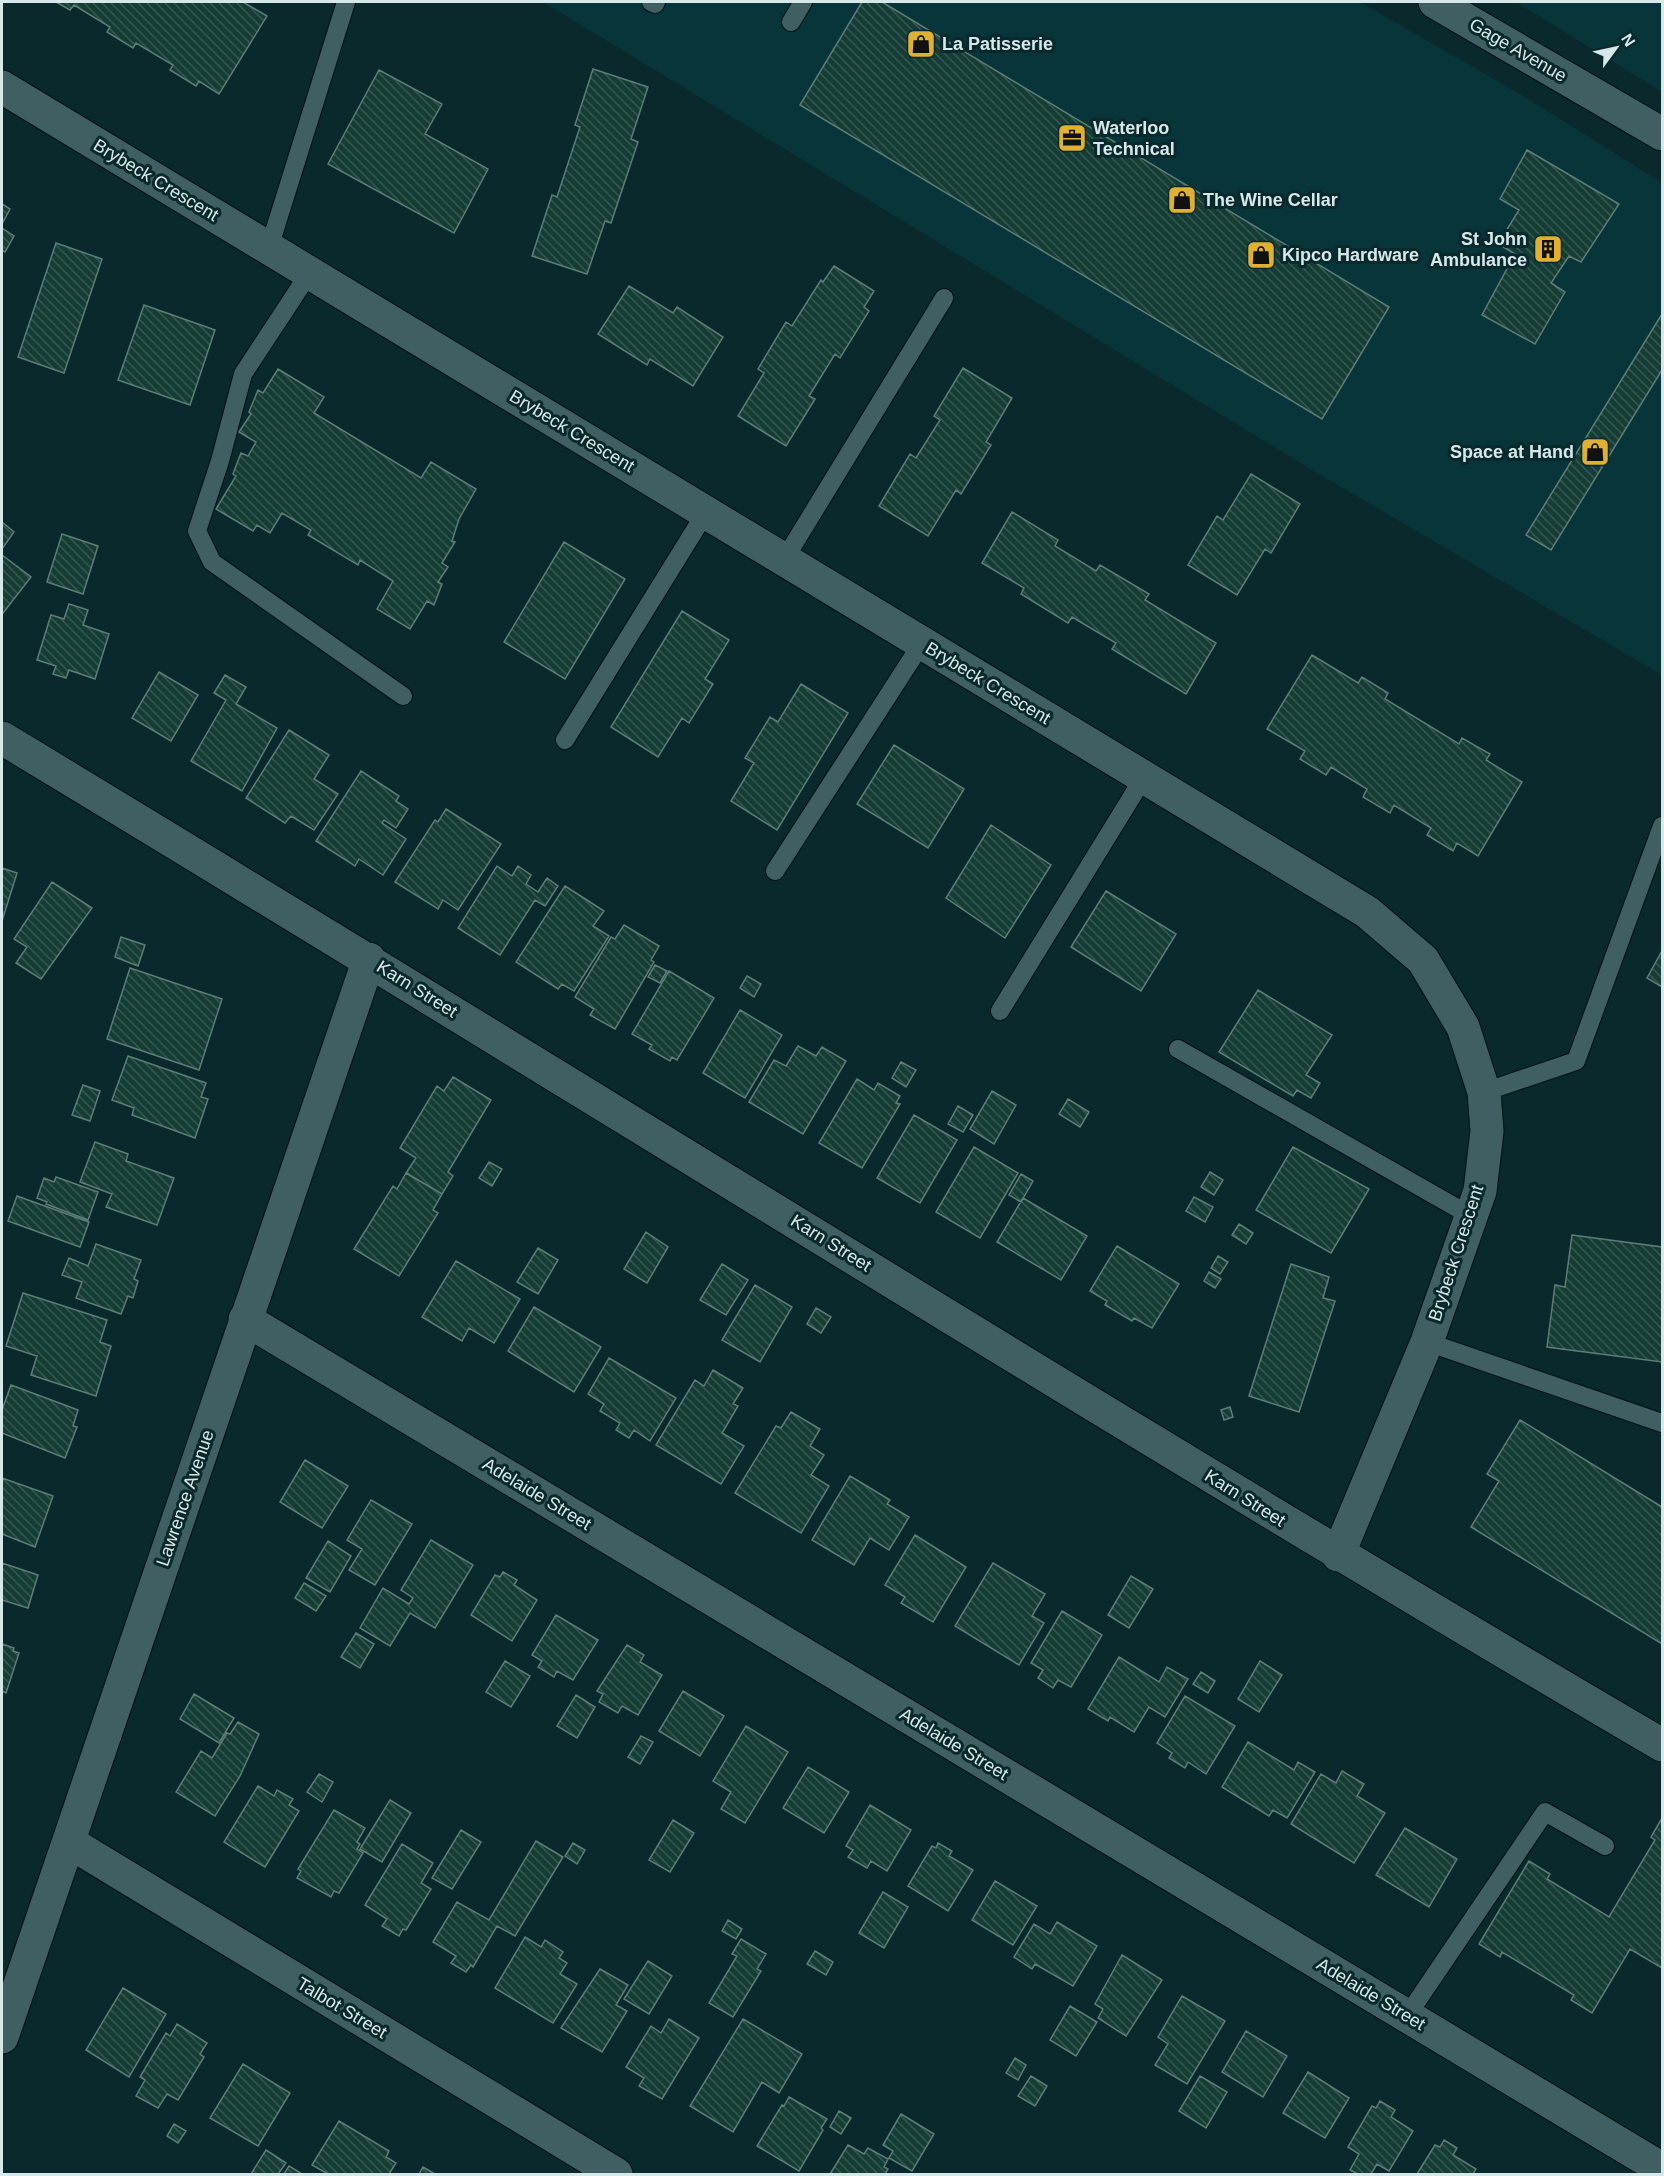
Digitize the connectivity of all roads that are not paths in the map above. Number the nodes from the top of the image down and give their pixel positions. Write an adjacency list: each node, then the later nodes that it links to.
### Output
1 (346, 2): 9 (lane)
2 (651, 2): 3 (lane)
3 (656, 2)
4 (803, 2): 6 (lane)
5 (1435, 2): 8 (street, Gage Avenue)
6 (791, 22)
7 (2, 87): 9 (street, Brybeck Crescent)
8 (1662, 134)
9 (269, 248): 10 (street, Brybeck Crescent)
10 (310, 272): 12 (street, Brybeck Crescent); 15 (lane)
11 (944, 298): 13 (lane)
12 (706, 512): 13 (street, Brybeck Crescent); 17 (lane)
13 (784, 560): 14 (street, Brybeck Crescent)
14 (922, 643): 18 (street, Brybeck Crescent); 20 (lane)
15 (403, 696)
16 (2, 738): 21 (street, Karn Street)
17 (565, 740)
18 (1144, 777): 22 (lane); 24 (street, Brybeck Crescent)
19 (1662, 826): 24 (lane)
20 (775, 871)
21 (369, 959): 26 (street, Lawrence Avenue); 29 (street, Karn Street)
22 (1000, 1011)
23 (1178, 1049): 25 (lane)
24 (1484, 1092): 25 (street, Brybeck Crescent)
25 (1471, 1216): 27 (street, Brybeck Crescent)
26 (245, 1319): 31 (street, Lawrence Avenue); 33 (street, Adelaide Street)
27 (1426, 1342): 28 (lane); 29 (street, Brybeck Crescent)
28 (1662, 1423)
29 (1338, 1555): 30 (street, Karn Street)
30 (1662, 1745)
31 (69, 1842): 34 (street, Lawrence Avenue); 36 (street, Talbot Street)
32 (1605, 1846): 33 (lane)
33 (1407, 2016): 35 (street, Adelaide Street)
34 (2, 2037)
35 (1662, 2169)
36 (616, 2175)

